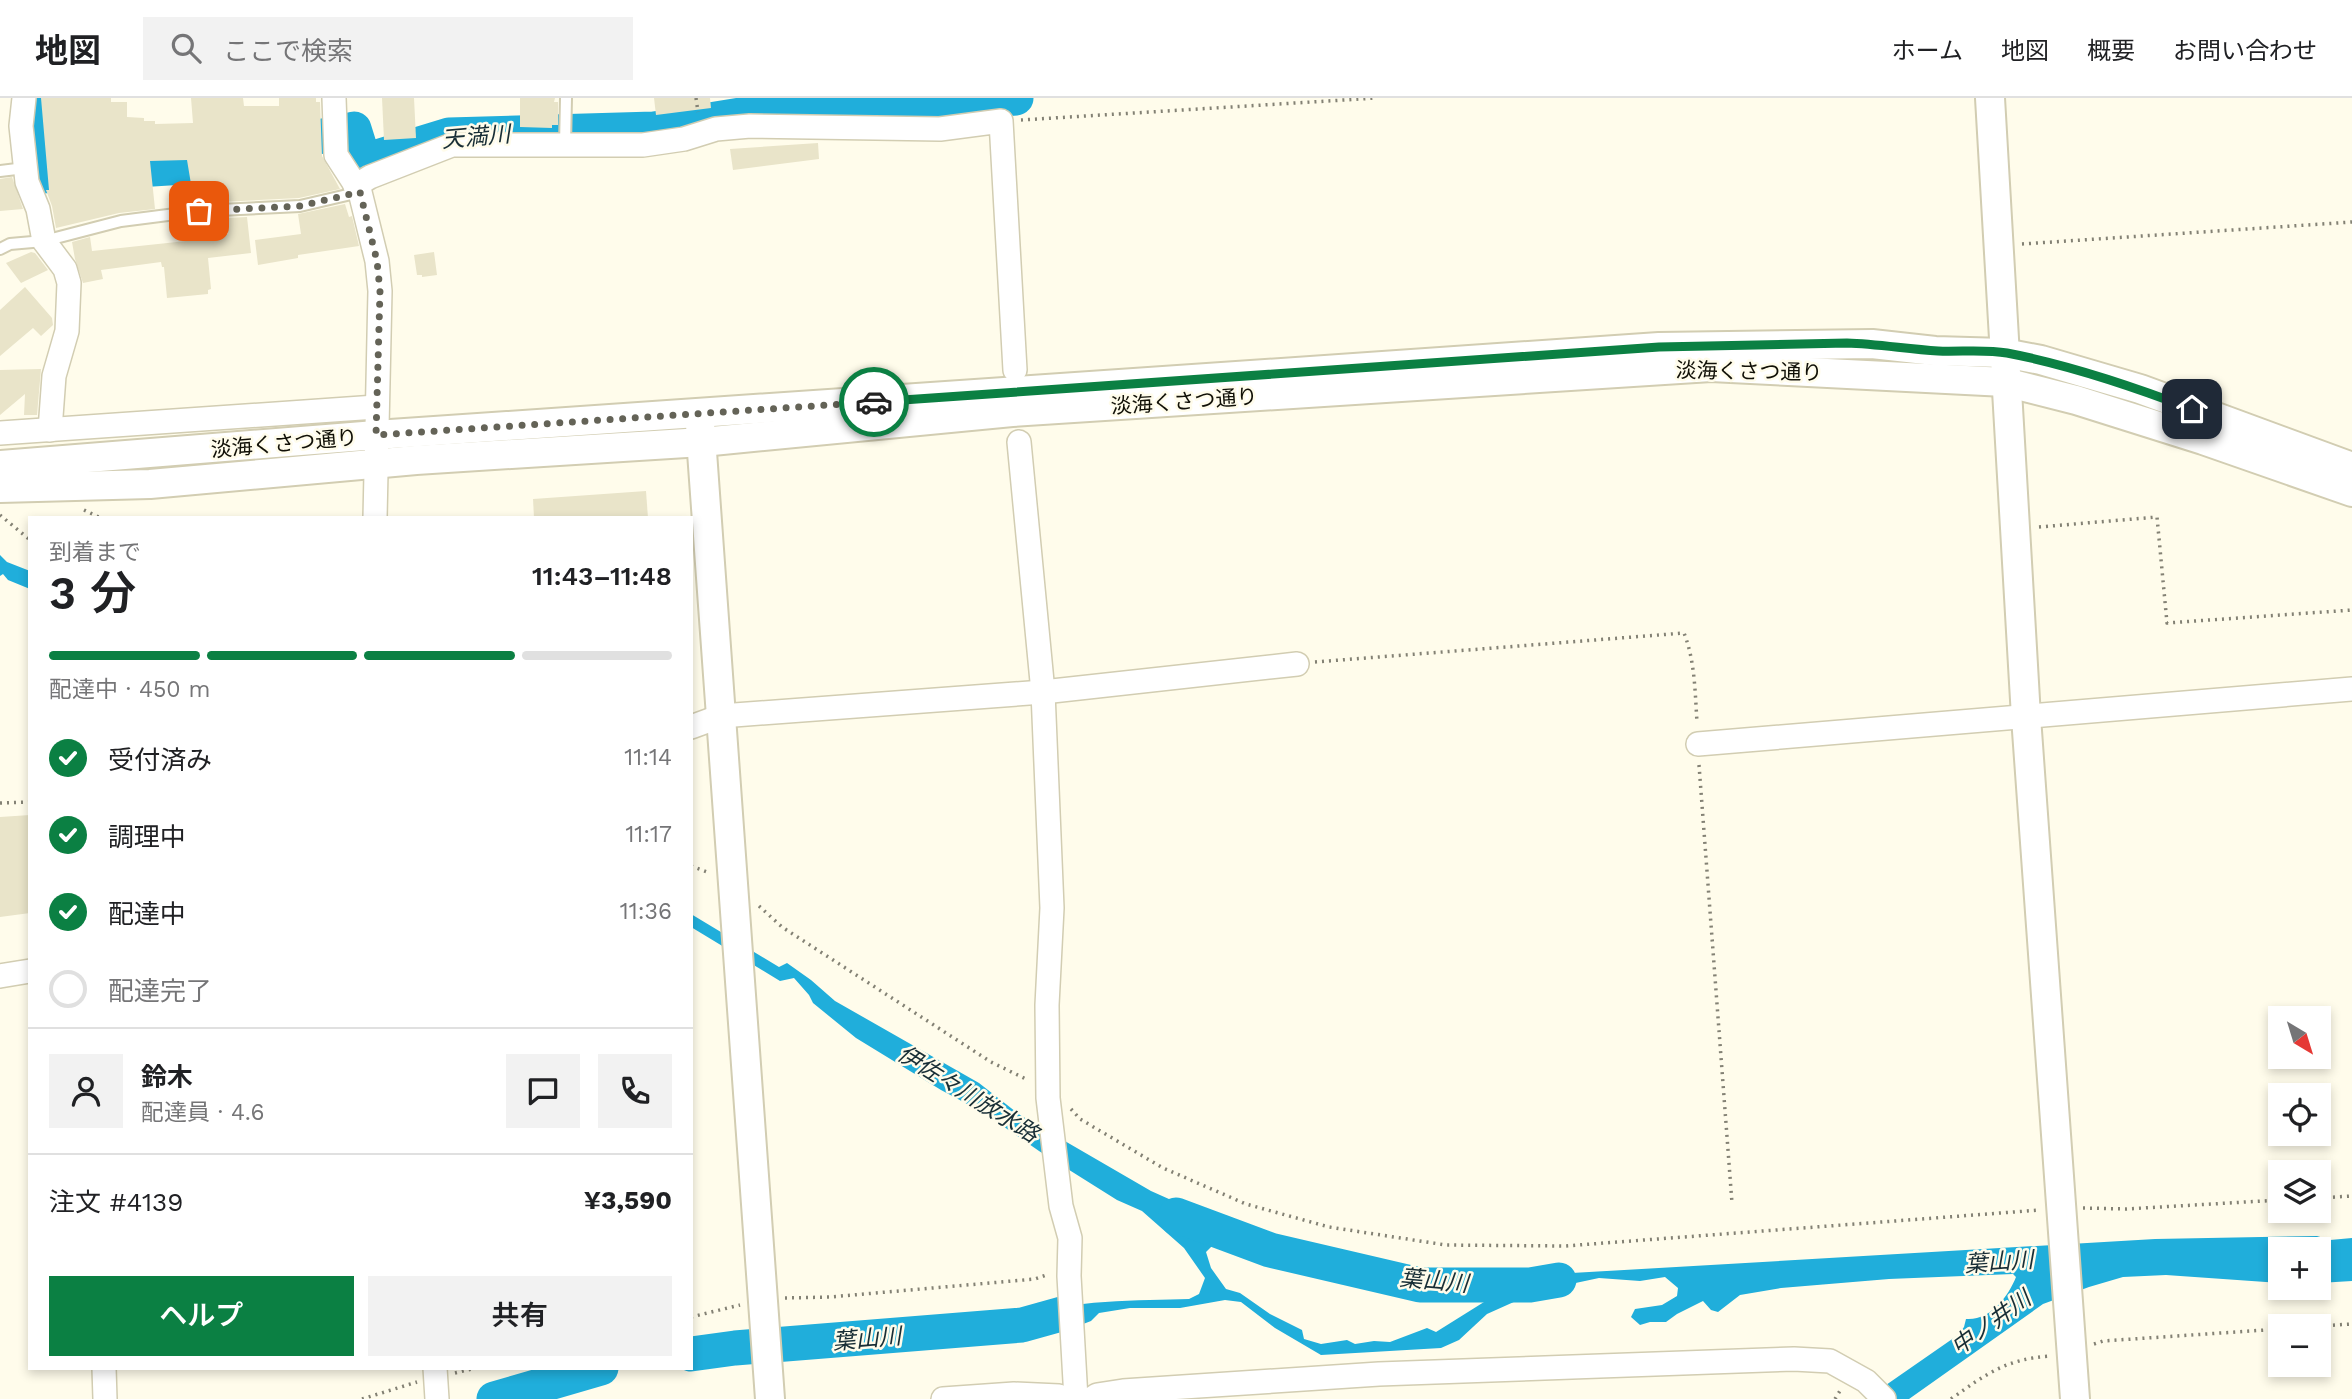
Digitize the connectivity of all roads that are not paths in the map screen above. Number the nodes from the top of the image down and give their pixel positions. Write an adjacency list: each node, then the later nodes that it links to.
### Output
1 (24, 98): 6 (street)
2 (334, 98): 8 (street)
3 (566, 98): 5 (lane)
4 (1990, 98): 11 (street)
5 (565, 145): 8 (street); 12 (street)
6 (25, 168): 7 (lane); 9 (street)
7 (0, 171)
8 (358, 189): 9 (lane); 14 (street)
9 (44, 241): 10 (lane); 16 (street)
10 (0, 249)
11 (2004, 353): 13 (street); 15 (street, 淡海くさつ通り); 23 (street, 淡海くさつ通り)
12 (1015, 370)
13 (2005, 382): 19 (street, 淡海くさつ通り); 25 (street, 淡海くさつ通り); 31 (street)
14 (376, 407): 16 (street); 18 (street)
15 (699, 414): 18 (street, 淡海くさつ通り); 19 (street)
16 (50, 430): 17 (street)
17 (0, 433)
18 (376, 435): 21 (street); 22 (street, 淡海くさつ通り)
19 (702, 442): 21 (street, 淡海くさつ通り); 30 (street)
20 (1019, 442): 29 (street)
21 (376, 463): 24 (street, 淡海くさつ通り); 26 (street)
22 (0, 465)
23 (2352, 467)
24 (0, 488)
25 (2352, 492)
26 (375, 516)
27 (1297, 664): 29 (street)
28 (2352, 689): 31 (street)
29 (1043, 692): 30 (street); 41 (street)
30 (721, 716): 32 (street); 38 (street)
31 (2026, 717): 33 (street); 44 (street)
32 (693, 726)
33 (1698, 744)
34 (28, 971): 35 (street)
35 (0, 976)
36 (104, 1370): 37 (street)
37 (105, 1399)
38 (770, 1399)
39 (943, 1399): 40 (street)
40 (1063, 1399)
41 (1076, 1399)
42 (1091, 1399): 43 (street)
43 (1884, 1399)
44 (2075, 1399)

